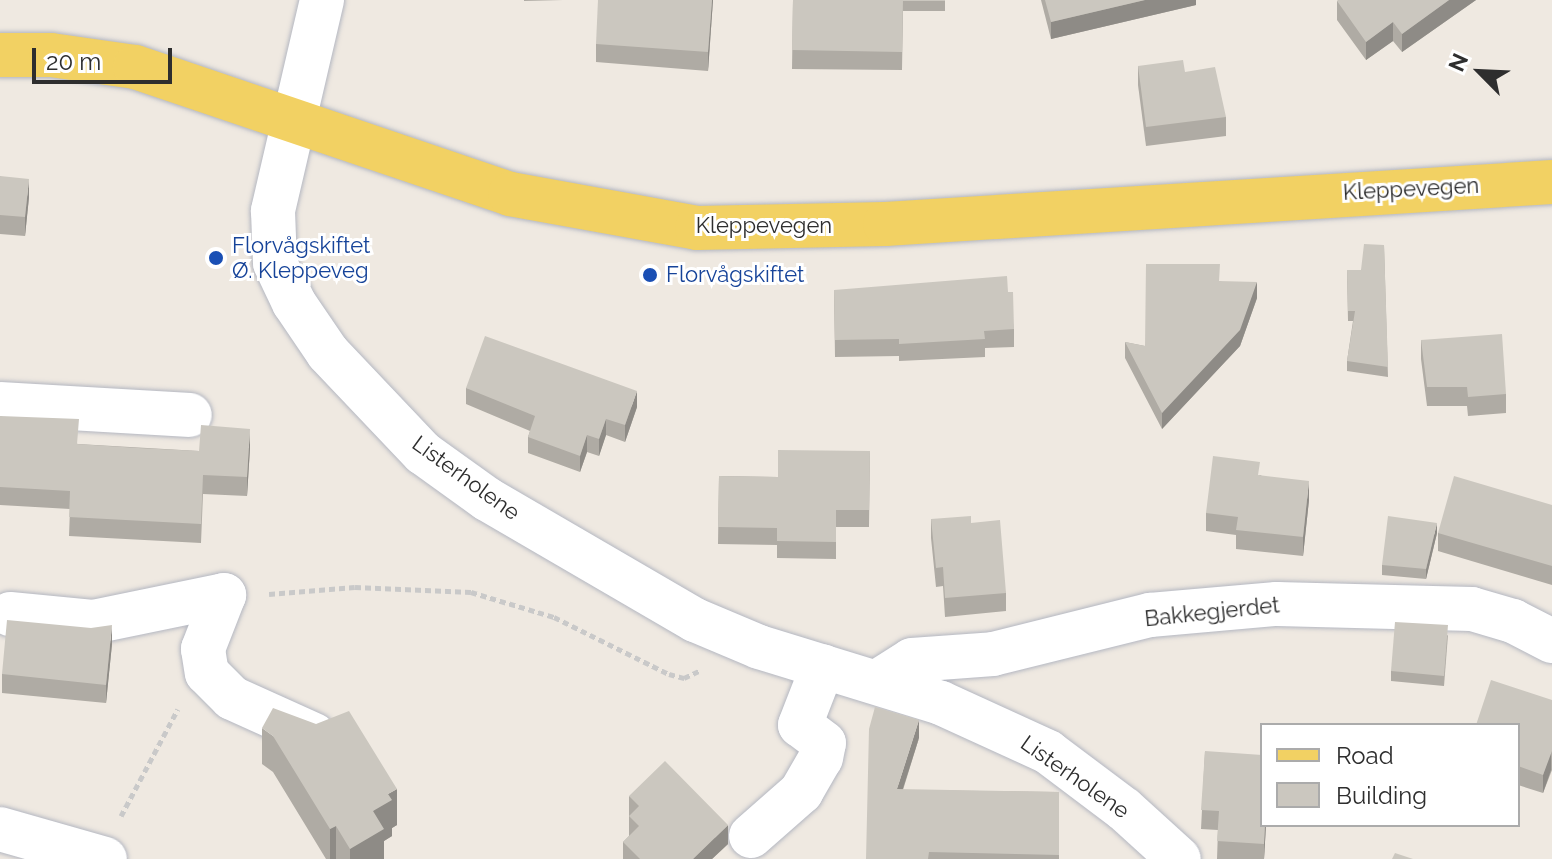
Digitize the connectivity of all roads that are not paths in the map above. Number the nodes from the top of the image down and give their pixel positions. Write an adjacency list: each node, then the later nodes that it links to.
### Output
1 (322, 0): 3 (street, Listerholene)
2 (0, 55): 3 (main road, Kleppevegen)
3 (292, 122): 4 (main road, Kleppevegen); 9 (street, Listerholene)
4 (1552, 182)
5 (0, 404): 6 (street)
6 (190, 415)
7 (10, 614): 11 (street)
8 (1552, 641): 10 (street, Bakkegjerdet)
9 (823, 666): 10 (street, Listerholene); 13 (street)
10 (877, 682): 15 (street, Listerholene)
11 (314, 735)
12 (0, 829): 14 (street)
13 (751, 836)
14 (102, 857)
15 (1179, 859)

